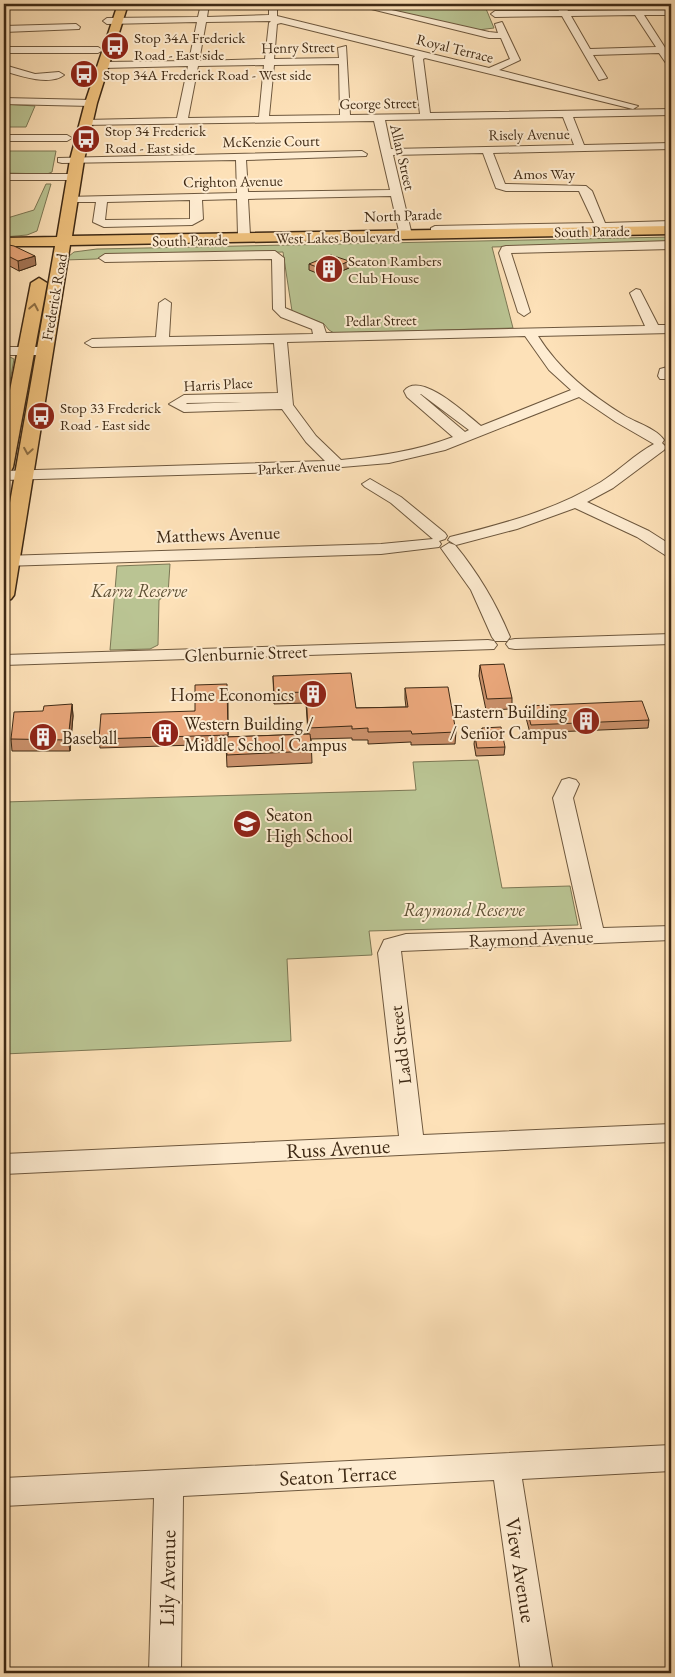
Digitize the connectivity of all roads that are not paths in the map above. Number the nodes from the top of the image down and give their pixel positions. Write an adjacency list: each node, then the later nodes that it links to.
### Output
1 (116, 4): 8 (street); 15 (main road, Frederick Road)
2 (205, 4): 13 (street)
3 (271, 4): 14 (street)
4 (354, 4): 18 (street)
5 (490, 4): 12 (street)
6 (560, 4): 11 (street)
7 (4, 5): 8 (street)
8 (70, 5)
9 (635, 8): 10 (street); 11 (street); 22 (street)
10 (671, 12)
11 (565, 13): 12 (street); 23 (street)
12 (495, 14): 18 (street)
13 (201, 19): 14 (street, Royal Terrace); 15 (street, Royal Terrace); 27 (street)
14 (276, 19): 19 (street, Royal Terrace); 26 (street)
15 (112, 21): 21 (main road, Frederick Road); 29 (main road, Frederick Road)
16 (4, 28): 17 (street)
17 (46, 28)
18 (505, 36): 32 (street)
19 (349, 37): 24 (street, Royal Terrace); 25 (street)
20 (4, 50): 21 (street)
21 (98, 50): 35 (main road, Frederick Road)
22 (661, 50): 23 (street); 28 (street)
23 (588, 52): 33 (street)
24 (423, 55): 32 (street, Royal Terrace); 39 (street)
25 (343, 61): 26 (street, Henry Street); 41 (street)
26 (269, 62): 27 (street, Henry Street); 42 (street)
27 (194, 64): 29 (street, Henry Street); 43 (street)
28 (671, 64)
29 (103, 65): 35 (main road, Frederick Road)
30 (4, 68): 31 (street)
31 (32, 75)
32 (495, 75): 37 (street, Royal Terrace)
33 (602, 78)
34 (4, 101): 35 (street)
35 (85, 103): 44 (main road, Frederick Road); 46 (main road, Frederick Road)
36 (671, 112): 37 (street, George Street)
37 (648, 113): 38 (street, George Street)
38 (567, 114): 39 (street, George Street); 47 (street)
39 (425, 117): 40 (street, George Street)
40 (379, 118): 41 (street, George Street); 50 (street, Allan Street)
41 (345, 119): 42 (street, George Street)
42 (264, 120): 43 (street, George Street)
43 (182, 121): 44 (street, George Street)
44 (86, 123): 54 (main road, Frederick Road)
45 (4, 138): 46 (street)
46 (67, 138): 53 (main road, Frederick Road)
47 (580, 148): 48 (street, Risely Avenue); 49 (street, Risely Avenue)
48 (487, 150): 50 (street, Risely Avenue); 65 (street, Amos Way)
49 (669, 150)
50 (387, 152): 58 (street, Allan Street)
51 (362, 154): 52 (street, McKenzie Court)
52 (241, 157): 54 (street, McKenzie Court); 60 (street)
53 (62, 160): 54 (street, McKenzie Court); 56 (main road, Frederick Road)
54 (77, 160): 57 (main road, Frederick Road)
55 (4, 177): 56 (street)
56 (59, 177): 57 (street); 59 (main road, Frederick Road)
57 (74, 177): 63 (main road, Frederick Road)
58 (396, 193): 60 (street, Crighton Avenue); 67 (street, Allan Street)
59 (55, 194)
60 (242, 196): 61 (street, Crighton Avenue); 68 (street)
61 (196, 197): 62 (street, Crighton Avenue); 62 (street)
62 (102, 198): 63 (street, Crighton Avenue)
63 (70, 199): 72 (main road, Frederick Road)
64 (671, 225): 65 (street, North Parade)
65 (601, 226): 67 (street, North Parade)
66 (671, 230): 70 (main road, West Lakes Boulevard)
67 (405, 231): 68 (street, North Parade)
68 (244, 235): 70 (street, North Parade)
69 (671, 235): 76 (main road, West Lakes Boulevard)
70 (116, 239): 76 (main road, West Lakes Boulevard)
71 (4, 242): 75 (main road)
72 (63, 244): 75 (main road); 76 (main road); 76 (main road); 89 (main road, Frederick Road)
73 (671, 245): 79 (street, South Parade)
74 (4, 248): 75 (main road)
75 (41, 249): 88 (main road, Frederick Road, one-way to 75)
76 (95, 249): 83 (street, South Parade)
77 (636, 293): 80 (street)
78 (165, 304): 85 (street)
79 (524, 312)
80 (653, 329): 81 (street, Pedlar Street); 82 (street, Pedlar Street)
81 (671, 329)
82 (530, 333): 83 (street, Pedlar Street); 90 (street)
83 (320, 337): 84 (street, Pedlar Street)
84 (280, 338): 85 (street, Pedlar Street); 91 (street)
85 (162, 341): 86 (street, Pedlar Street)
86 (92, 343)
87 (4, 350): 88 (street)
88 (25, 351): 89 (street); 96 (main road, Frederick Road)
89 (44, 351): 98 (main road, Frederick Road, one-way to 98)
90 (581, 391): 92 (street, Parker Avenue); 94 (street)
91 (286, 401): 91 (street, Harris Place); 95 (street)
92 (480, 432): 93 (street, Parker Avenue); 93 (street)
93 (464, 438): 95 (street, Parker Avenue)
94 (665, 444): 100 (street, Matthews Avenue)
95 (337, 466): 98 (street, Parker Avenue)
96 (4, 467)
97 (4, 476): 98 (street, Parker Avenue)
98 (24, 476): 103 (main road, Frederick Road)
99 (370, 484): 101 (street)
100 (575, 502): 101 (street, Matthews Avenue); 102 (street)
101 (444, 542): 103 (street, Matthews Avenue); 106 (street)
102 (671, 552)
103 (7, 561): 104 (main road, Frederick Road)
104 (4, 595)
105 (671, 639): 106 (street, Glenburnie Street)
106 (502, 642): 107 (street, Glenburnie Street)
107 (4, 660)
108 (569, 784): 110 (street)
109 (671, 933): 110 (street, Raymond Avenue)
110 (596, 936): 111 (street, Raymond Avenue)
111 (392, 945): 113 (street, Ladd Street)
112 (671, 1133): 113 (street, Russ Avenue)
113 (412, 1145): 114 (street, Russ Avenue)
114 (4, 1164)
115 (671, 1458): 116 (street, Seaton Terrace)
116 (506, 1466): 117 (street, Seaton Terrace); 120 (street, View Avenue)
117 (169, 1484): 118 (street, Seaton Terrace); 119 (street, Lily Avenue)
118 (4, 1492)
119 (165, 1673)
120 (537, 1673)

